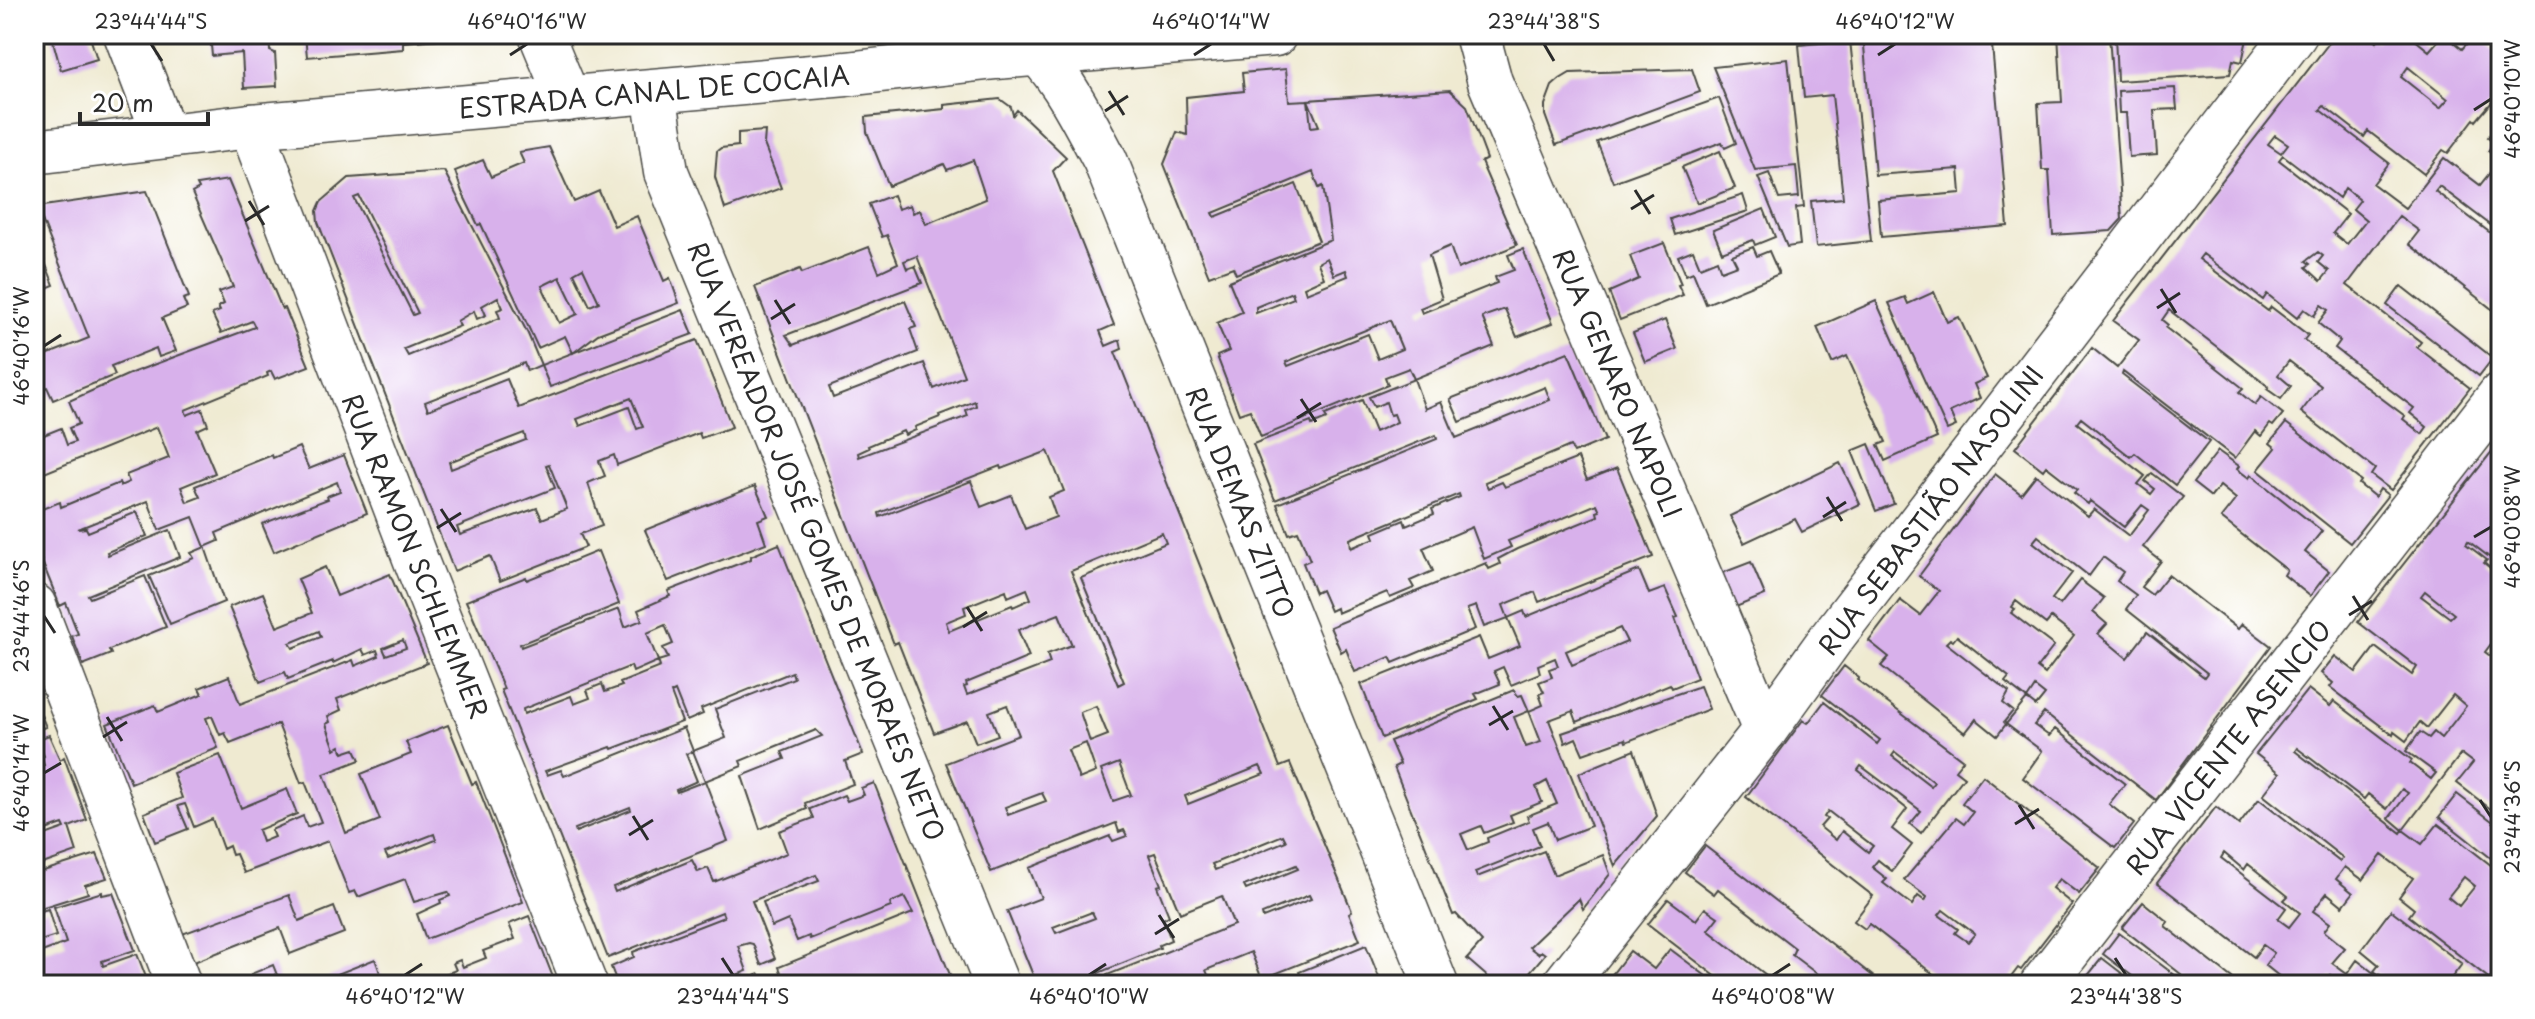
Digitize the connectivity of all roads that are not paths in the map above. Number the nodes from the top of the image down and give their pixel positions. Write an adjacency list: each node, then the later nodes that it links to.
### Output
1 (126, 34): 10 (street)
2 (541, 34): 8 (street)
3 (1275, 34): 6 (street, ESTRADA CANAL DE COCAIA)
4 (1477, 34): 14 (street, RUA GENARO NAPOLI)
5 (2295, 34): 14 (street, RUA SEBASTIÃO NASOLINI)
6 (1031, 44): 7 (street, ESTRADA CANAL DE COCAIA); 18 (street, RUA DEMAS ZITTO)
7 (654, 92): 8 (street, ESTRADA CANAL DE COCAIA); 17 (street, RUA VEREADOR JOSÉ GOMES DE MORAES NETO)
8 (568, 99): 9 (street, ESTRADA CANAL DE COCAIA)
9 (251, 126): 10 (street, ESTRADA CANAL DE COCAIA); 16 (street, RUA RAMON SCHLEMMER)
10 (165, 136): 11 (street, ESTRADA CANAL DE COCAIA)
11 (34, 152)
12 (2501, 394): 20 (street, RUA VICENTE ASENCIO)
13 (34, 606): 15 (street)
14 (1765, 730): 19 (street, RUA SEBASTIÃO NASOLINI)
15 (179, 985)
16 (585, 985)
17 (997, 985)
18 (1436, 985)
19 (1564, 985)
20 (2042, 985)

